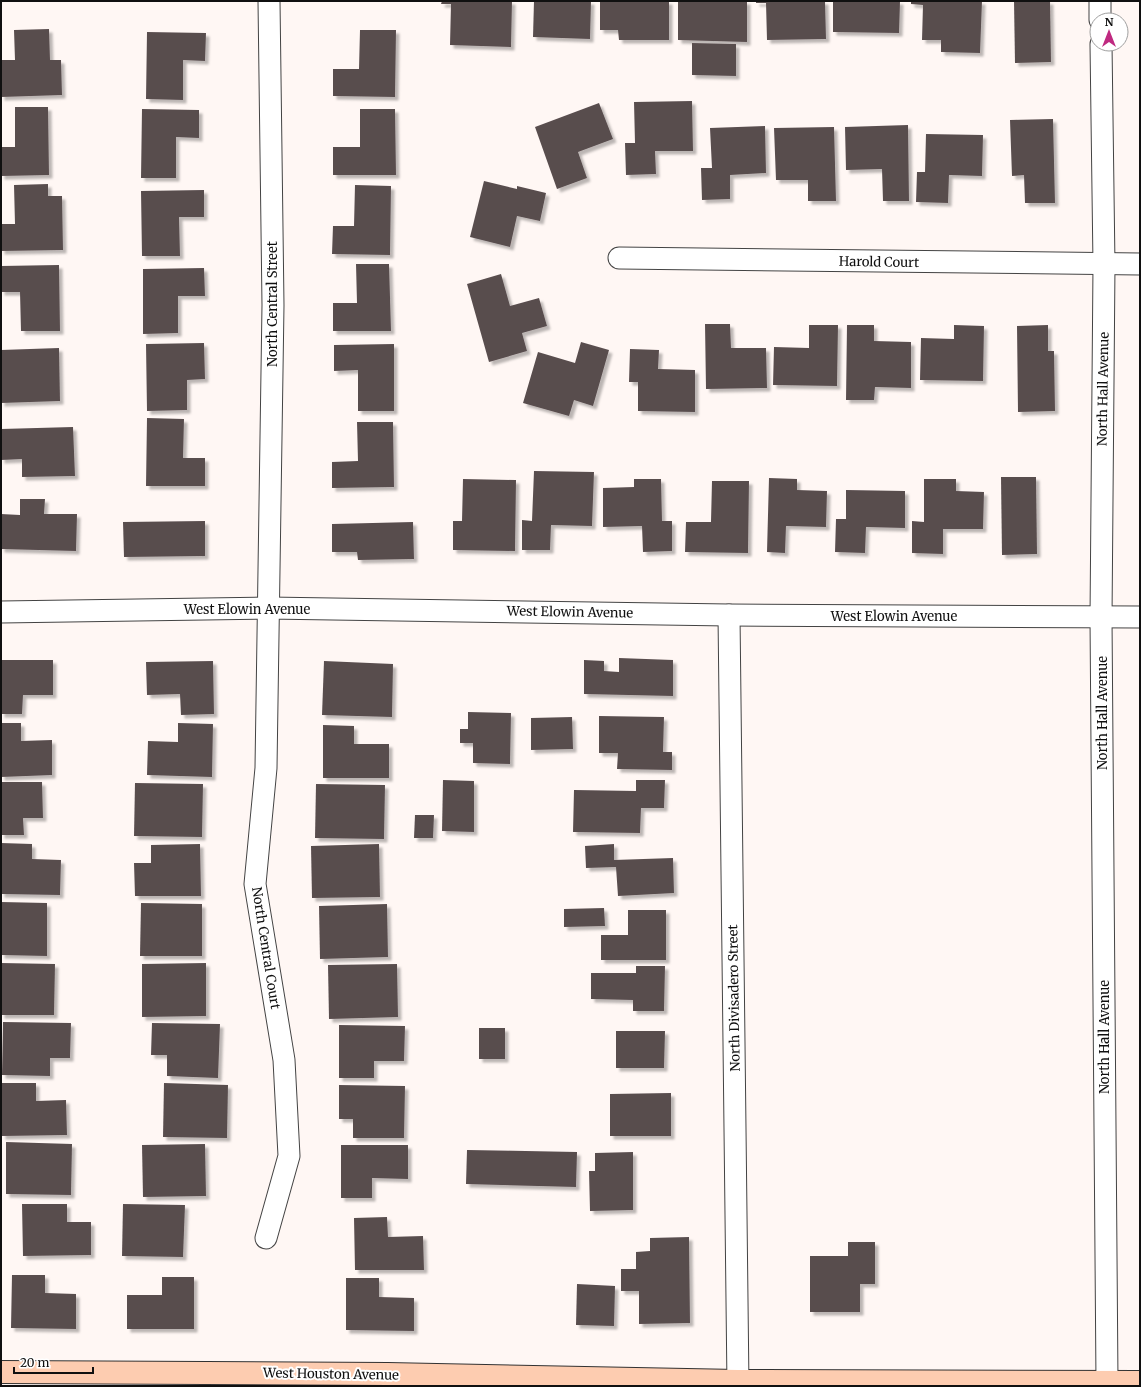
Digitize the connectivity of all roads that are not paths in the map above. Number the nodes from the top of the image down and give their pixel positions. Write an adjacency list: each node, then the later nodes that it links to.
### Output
1 (269, 1): 8 (street, North Central Street)
2 (1100, 1): 3 (street)
3 (1100, 12)
4 (1101, 52): 7 (street, North Hall Avenue)
5 (618, 258): 7 (street, Harold Court)
6 (1140, 264): 7 (street, Harold Court)
7 (1104, 265): 12 (street, North Hall Avenue)
8 (268, 608): 9 (street, West Elowin Avenue); 10 (street, West Elowin Avenue); 13 (street, North Central Court)
9 (1, 612)
10 (729, 615): 12 (street, West Elowin Avenue); 18 (street, North Divisadero Street)
11 (1140, 617): 12 (street, West Elowin Avenue)
12 (1101, 618): 16 (street, North Hall Avenue)
13 (266, 1238)
14 (1, 1372): 15 (main road, West Houston Avenue)
15 (147, 1379): 18 (main road, West Houston Avenue)
16 (1107, 1382): 17 (main road, West Houston Avenue); 18 (main road, West Houston Avenue)
17 (1140, 1382)
18 (738, 1384)

